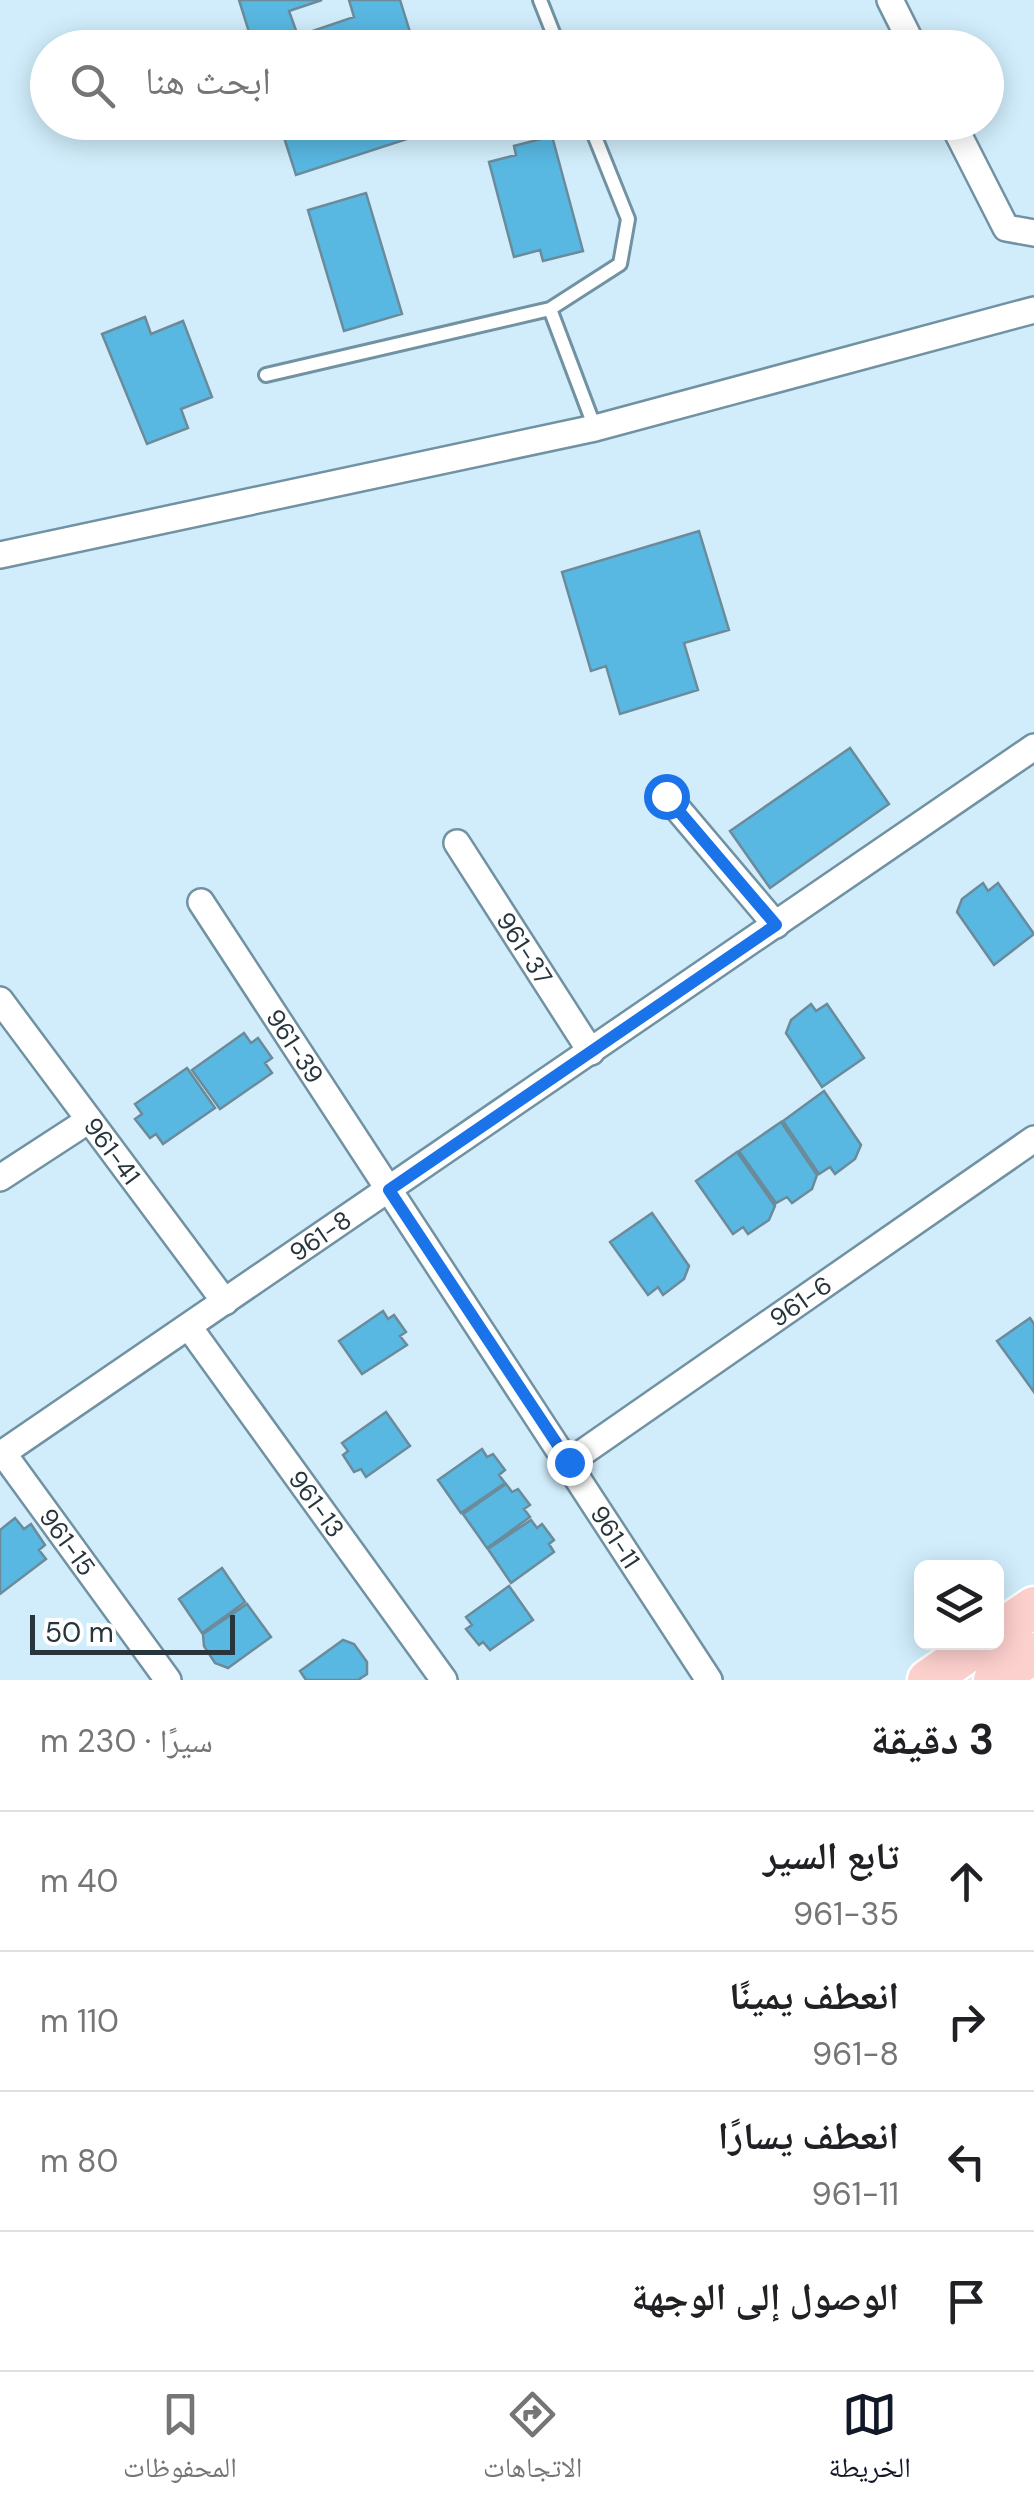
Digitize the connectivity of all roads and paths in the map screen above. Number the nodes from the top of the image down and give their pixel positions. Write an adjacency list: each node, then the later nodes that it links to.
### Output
1 (540, 0): 3 (lane)
2 (890, 0): 4 (street)
3 (552, 30)
4 (905, 30)
5 (596, 140): 8 (lane)
6 (961, 140): 7 (street)
7 (1034, 232)
8 (550, 309): 10 (lane); 11 (lane)
9 (1034, 310): 11 (street)
10 (266, 375)
11 (595, 428): 12 (street)
12 (0, 555)
13 (1034, 747): 17 (street, 961-8)
14 (666, 796): 17 (street)
15 (458, 843): 19 (street, 961-37)
16 (201, 902): 23 (street, 961-39)
17 (776, 925): 19 (street, 961-8)
18 (0, 1000): 20 (street, 961-41)
19 (592, 1052): 23 (street, 961-8)
20 (90, 1120): 22 (street); 24 (street, 961-41)
21 (1034, 1138): 27 (street, 961-6)
22 (0, 1178)
23 (389, 1190): 24 (street, 961-8); 27 (street, 961-11)
24 (225, 1302): 25 (street, 961-8)
25 (188, 1327): 26 (street, 961-8); 33 (street, 961-13)
26 (2, 1454): 32 (street, 961-15)
27 (569, 1462): 34 (street, 961-11)
28 (1034, 1607): 29 (main road)
29 (1004, 1628)
30 (971, 1650): 35 (main road)
31 (1034, 1653): 36 (main road)
32 (168, 1680)
33 (444, 1680)
34 (709, 1680)
35 (928, 1680)
36 (994, 1680)

